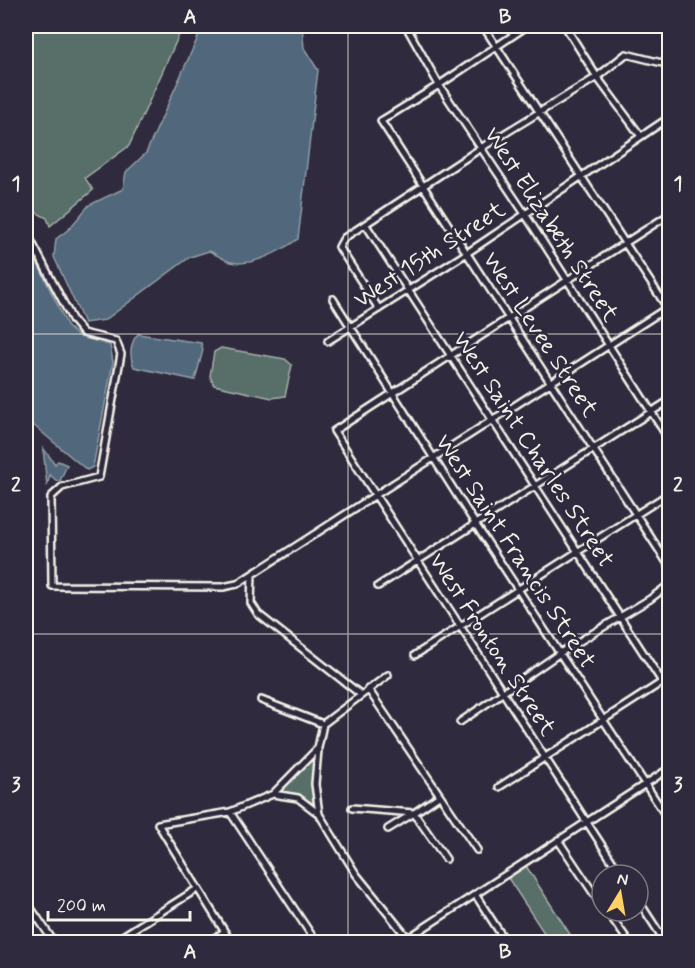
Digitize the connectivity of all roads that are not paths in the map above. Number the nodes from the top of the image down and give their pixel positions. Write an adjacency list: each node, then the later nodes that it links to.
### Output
1 (406, 26): 8 (street, West Elizabeth Street)
2 (483, 26): 5 (street)
3 (527, 26): 5 (street)
4 (566, 26): 7 (street)
5 (496, 45): 8 (street); 9 (street)
6 (669, 65): 7 (street)
7 (597, 77): 9 (street); 11 (street)
8 (439, 86): 12 (street, West Elizabeth Street); 14 (street, West Levee Street)
9 (541, 113): 12 (street); 13 (street)
10 (669, 117): 11 (street, West 15th Street)
11 (640, 135): 13 (street, West 15th Street)
12 (481, 148): 14 (street); 15 (street, West Elizabeth Street)
13 (581, 177): 15 (street, West 15th Street); 19 (street)
14 (425, 187): 17 (street); 20 (street, West Levee Street)
15 (525, 214): 20 (street, West 15th Street); 21 (street, West Elizabeth Street)
16 (669, 214): 19 (street)
17 (366, 225): 22 (street, West Saint Charles Street); 25 (street)
18 (26, 231): 47 (street)
19 (623, 243): 21 (street); 24 (street)
20 (467, 253): 22 (street, West 15th Street); 26 (street, West Levee Street)
21 (567, 280): 26 (street); 29 (street, West Elizabeth Street)
22 (409, 290): 25 (street, West 15th Street); 30 (street, West Saint Charles Street)
23 (333, 299): 27 (street, West Saint Francis Street)
24 (669, 308): 29 (street)
25 (379, 309): 27 (street, West 15th Street)
26 (508, 319): 30 (street); 31 (street, West Levee Street)
27 (350, 326): 28 (street, West 15th Street); 32 (street, West Saint Francis Street)
28 (328, 341)
29 (609, 344): 31 (street); 34 (street, West Elizabeth Street)
30 (452, 355): 32 (street); 35 (street, West Saint Charles Street)
31 (549, 382): 35 (street); 37 (street, West Levee Street)
32 (392, 393): 38 (street, West Saint Francis Street); 41 (street, West Fronton Street)
33 (669, 400): 34 (street)
34 (651, 413): 36 (street, West Elizabeth Street); 37 (street)
35 (492, 418): 38 (street); 39 (street, West Saint Charles Street)
36 (669, 441)
37 (594, 450): 39 (street); 42 (street, West Levee Street)
38 (434, 458): 41 (street); 43 (street, West Saint Francis Street)
39 (536, 486): 43 (street); 44 (street, West Saint Charles Street)
40 (669, 493): 42 (street)
41 (377, 495): 45 (street, West Fronton Street); 47 (street)
42 (636, 515): 44 (street); 46 (street, West Levee Street)
43 (476, 525): 45 (street); 50 (street, West Saint Francis Street)
44 (579, 553): 50 (street); 51 (street, West Saint Charles Street)
45 (418, 561): 49 (street); 52 (street, West Fronton Street)
46 (669, 567)
47 (252, 575): 60 (street)
48 (669, 584): 51 (street)
49 (378, 586)
50 (518, 590): 52 (street); 53 (street, West Saint Francis Street)
51 (620, 617): 53 (street); 57 (street, West Saint Charles Street)
52 (459, 627): 54 (street); 59 (street, West Fronton Street)
53 (560, 653): 59 (street); 63 (street, West Saint Francis Street)
54 (415, 655)
55 (388, 675): 58 (street)
56 (669, 677): 57 (street)
57 (662, 682): 61 (street, West Saint Charles Street); 63 (street)
58 (368, 689): 60 (street); 72 (street)
59 (504, 692): 64 (street); 67 (street, West Fronton Street)
60 (360, 694): 65 (street)
61 (669, 694)
62 (261, 700): 65 (street)
63 (604, 719): 67 (street); 69 (street, West Saint Francis Street)
64 (460, 722)
65 (323, 724): 66 (street)
66 (318, 748): 71 (street); 76 (street)
67 (544, 758): 70 (street); 77 (street, West Fronton Street)
68 (669, 768): 69 (street)
69 (646, 784): 77 (street); 78 (street, West Saint Francis Street)
70 (499, 787)
71 (273, 794): 74 (street); 76 (street)
72 (440, 796): 75 (street); 81 (street)
73 (352, 808): 75 (street)
74 (230, 812): 85 (street); 97 (street)
75 (414, 813): 79 (street); 82 (street)
76 (320, 814): 98 (street)
77 (588, 821): 80 (street); 83 (street, West Fronton Street)
78 (669, 822)
79 (388, 829)
80 (558, 840): 84 (street); 86 (street)
81 (477, 850)
82 (446, 859)
83 (614, 863)
84 (590, 888)
85 (197, 889): 90 (street); 94 (street)
86 (475, 894): 98 (street); 99 (street)
87 (26, 901): 93 (street)
88 (650, 920): 92 (street)
89 (616, 923): 100 (street)
90 (224, 932): 95 (street); 96 (street)
91 (669, 932): 92 (street)
92 (662, 940)
93 (54, 942)
94 (113, 942)
95 (208, 942)
96 (231, 942)
97 (316, 942)
98 (407, 942)
99 (506, 942)
100 (629, 942)

